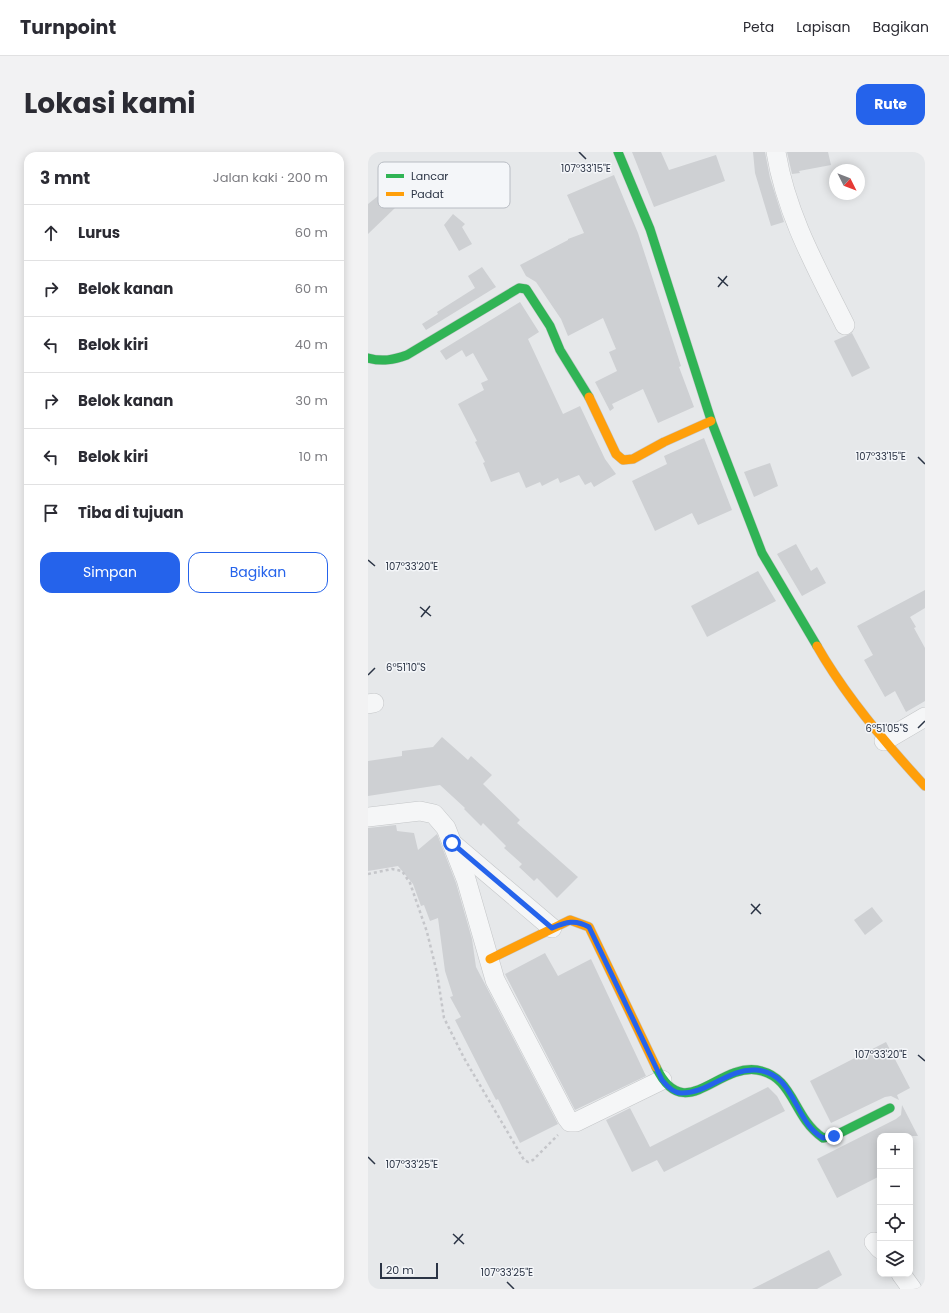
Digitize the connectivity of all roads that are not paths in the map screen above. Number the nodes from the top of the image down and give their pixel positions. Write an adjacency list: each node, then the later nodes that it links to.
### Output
1 (618, 152): 5 (street)
2 (776, 152): 3 (street)
3 (845, 325)
4 (368, 358): 5 (street)
5 (711, 421): 7 (street)
6 (925, 717): 7 (street)
7 (884, 741): 8 (street)
8 (925, 786)
9 (368, 817): 10 (street)
10 (452, 843): 11 (street); 12 (street)
11 (552, 928): 12 (street); 13 (street)
12 (490, 959): 13 (street)
13 (662, 1080): 14 (street)
14 (890, 1108)
15 (903, 1277): 16 (street)
16 (912, 1289)

